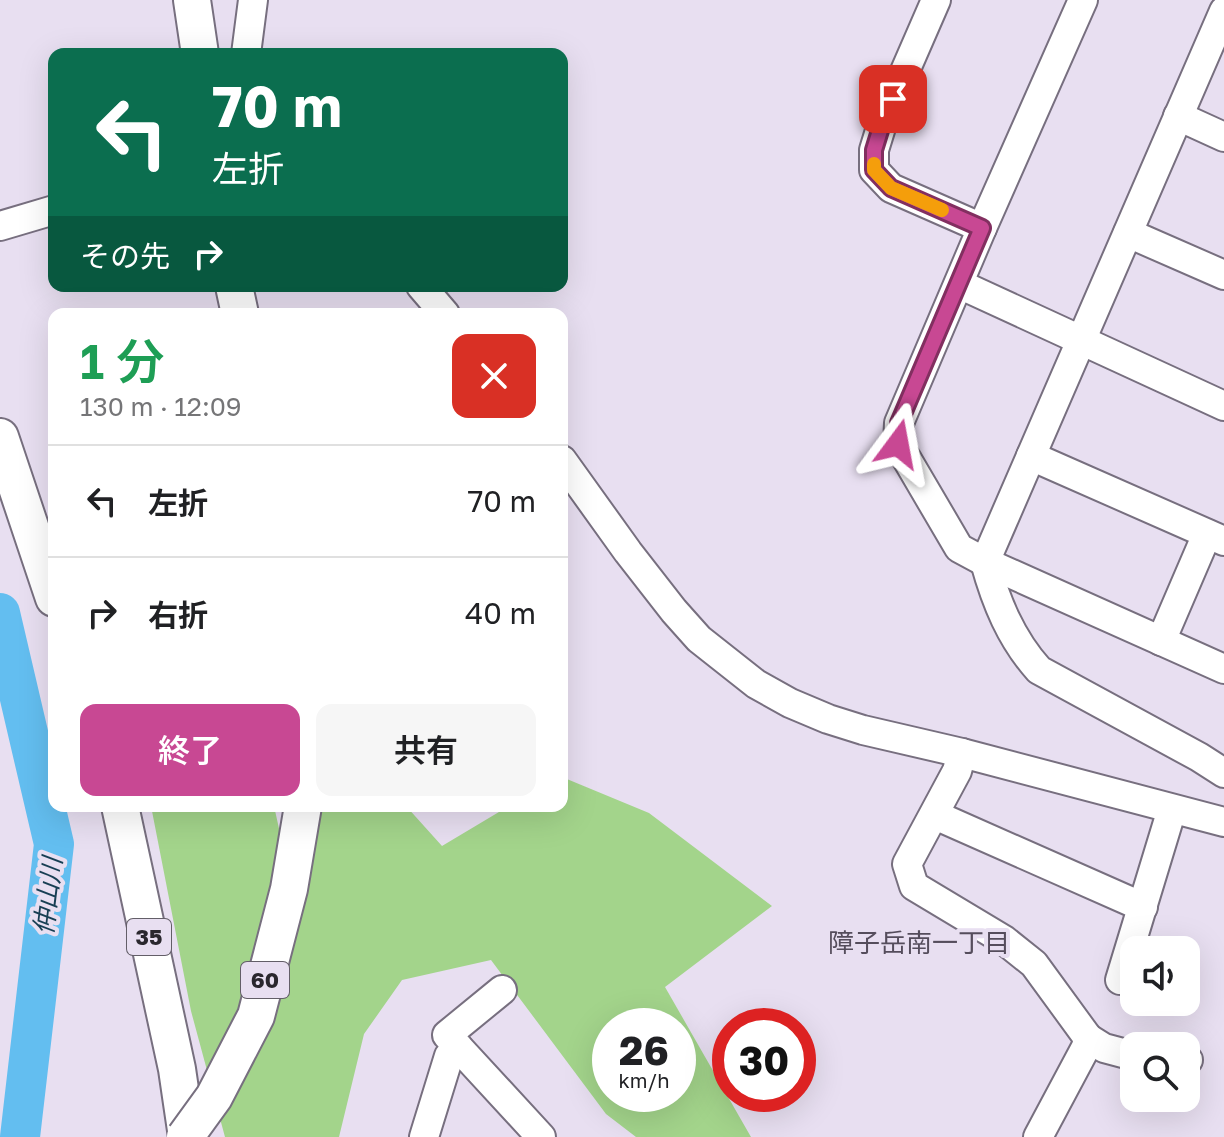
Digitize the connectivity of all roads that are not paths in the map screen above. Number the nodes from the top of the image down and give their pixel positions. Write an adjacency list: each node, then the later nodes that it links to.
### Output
1 (192, 0): 7 (main road)
2 (253, 0): 8 (street)
3 (936, 0): 13 (street)
4 (1083, 0): 13 (street)
5 (1204, 0): 6 (street)
6 (1224, 10): 9 (street)
7 (199, 48)
8 (247, 48)
9 (1178, 116): 10 (street); 14 (street)
10 (1224, 137)
11 (48, 212): 12 (street)
12 (0, 226)
13 (982, 228): 16 (street)
14 (1128, 233): 15 (street); 19 (street)
15 (1224, 275)
16 (959, 284): 19 (street); 25 (street)
17 (426, 292): 18 (street)
18 (440, 308)
19 (1081, 341): 20 (street); 22 (street)
20 (1224, 406)
21 (0, 437): 26 (main road)
22 (1031, 456): 24 (street); 25 (street)
23 (568, 468): 29 (street)
24 (1216, 537): 27 (street)
25 (985, 562): 27 (street); 30 (street)
26 (48, 580)
27 (1161, 641): 28 (street)
28 (1224, 669)
29 (962, 753): 31 (street); 34 (street)
30 (1224, 773)
31 (1172, 809): 35 (street); 36 (street)
32 (121, 812): 43 (main road, 35)
33 (302, 812): 43 (main road, 60, bridge)
34 (935, 815): 36 (street); 39 (street)
35 (1224, 822)
36 (1143, 907): 37 (street)
37 (1117, 979)
38 (502, 990): 40 (street)
39 (1088, 1038): 41 (street); 42 (street)
40 (458, 1047): 44 (street); 45 (street)
41 (1120, 1052)
42 (1046, 1134)
43 (186, 1137)
44 (424, 1137)
45 (541, 1137)

